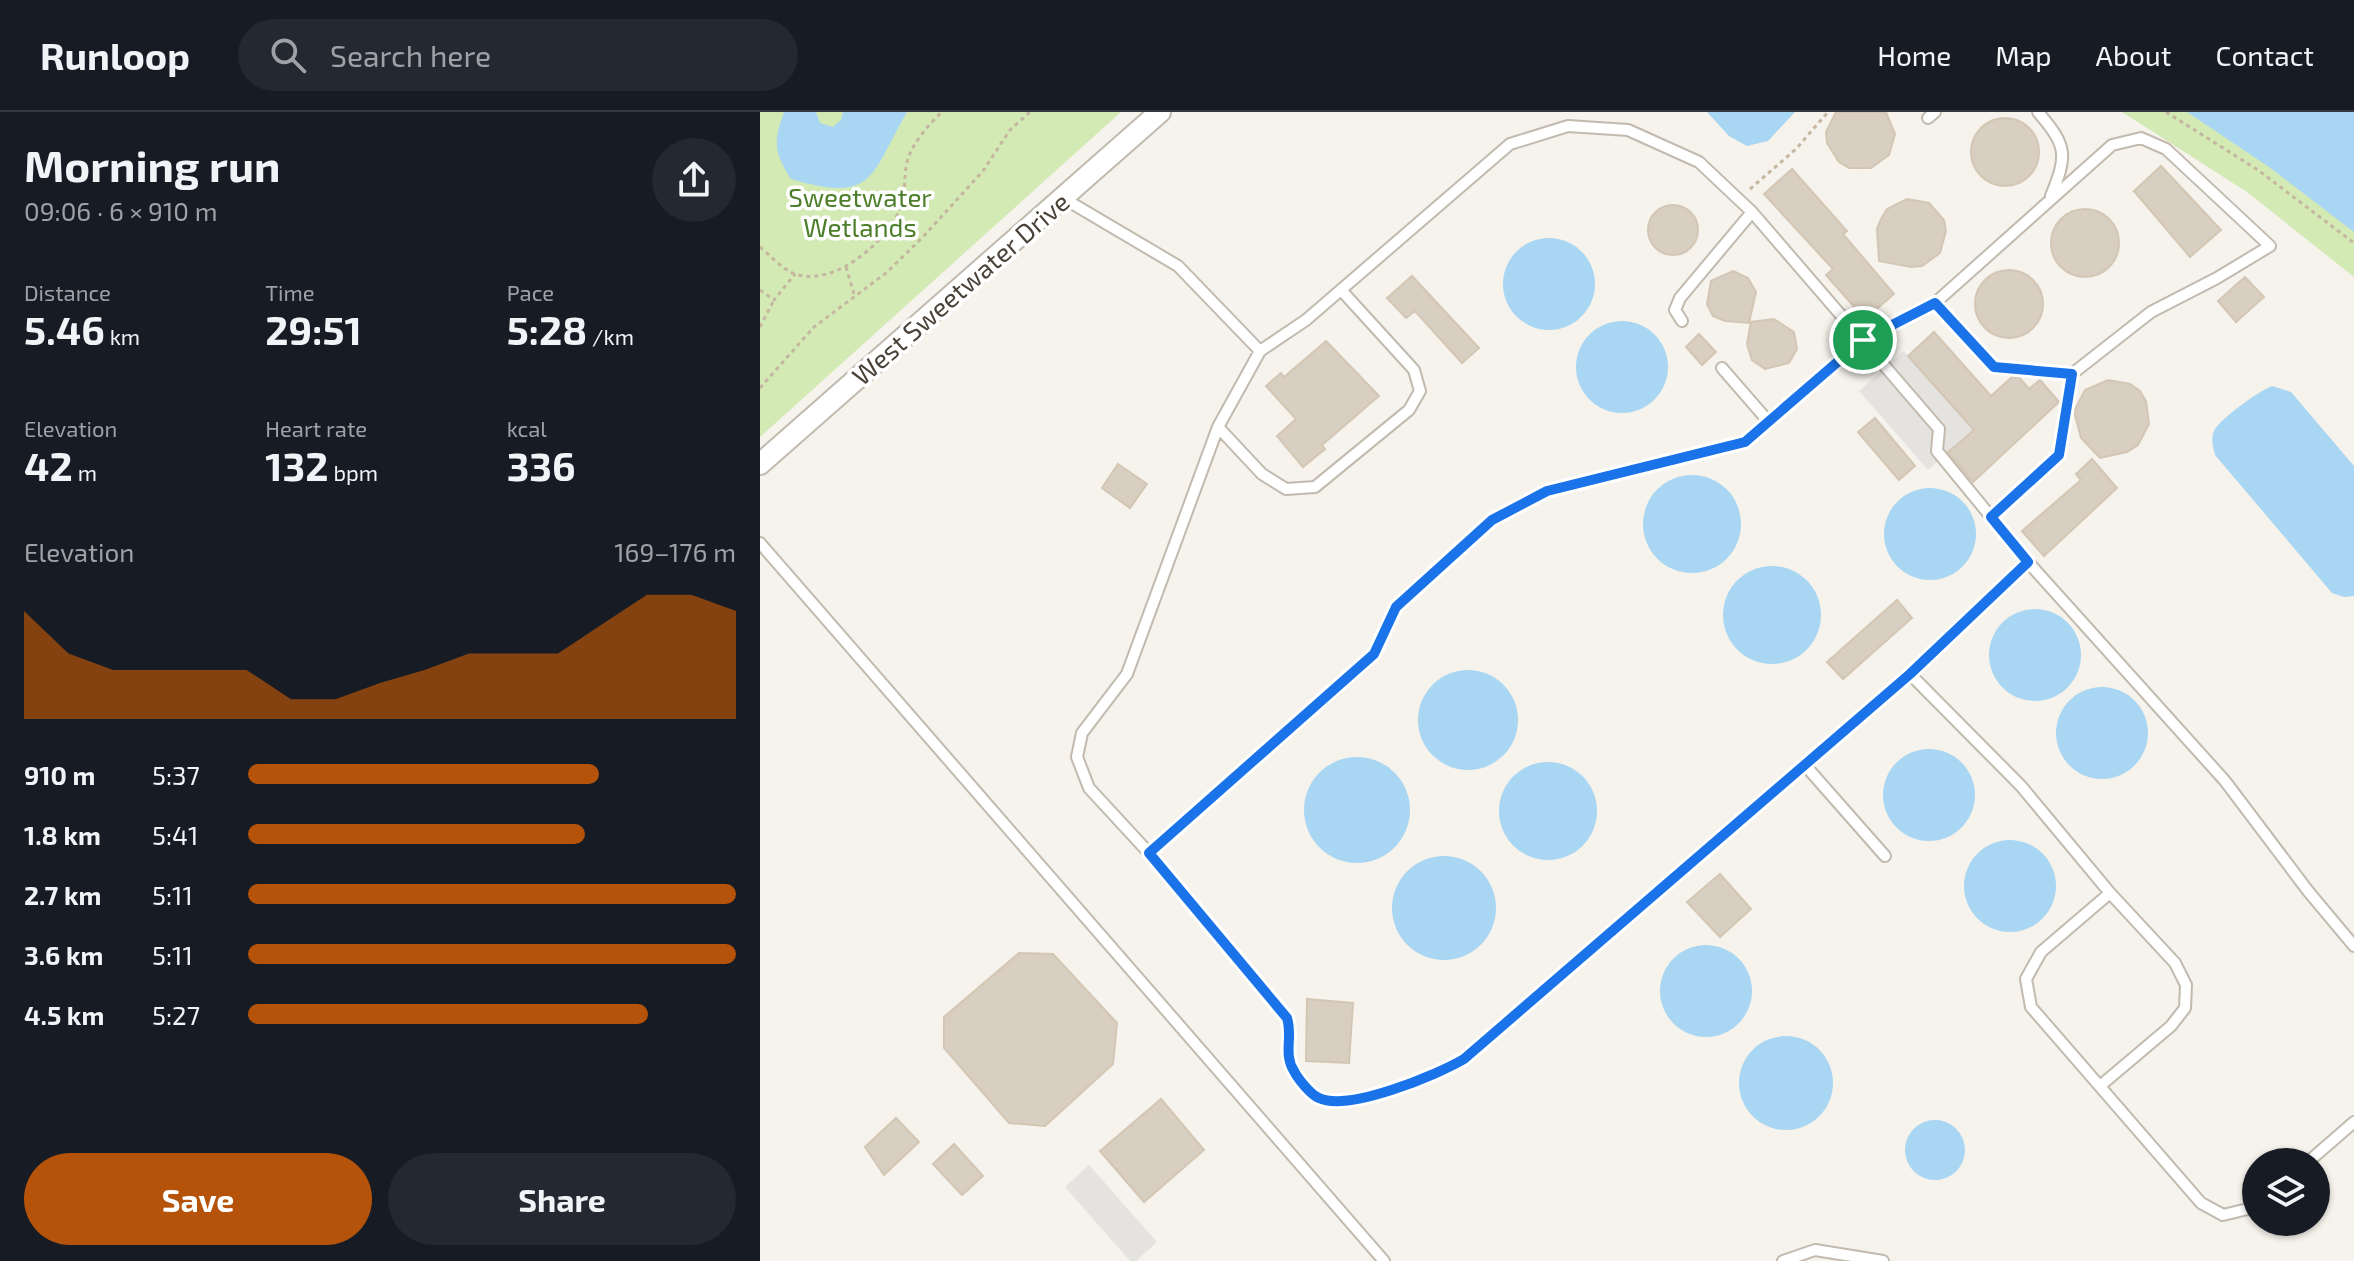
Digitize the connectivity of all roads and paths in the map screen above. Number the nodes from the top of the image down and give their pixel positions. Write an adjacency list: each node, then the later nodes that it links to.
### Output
1 (942, 112): 13 (path)
2 (1030, 112): 17 (path)
3 (1160, 112): 7 (street, West Sweetwater Drive)
4 (1828, 112): 9 (path)
5 (2038, 112): 8 (lane)
6 (2166, 112): 11 (path)
7 (1063, 198): 23 (lane); 29 (street, West Sweetwater Drive)
8 (2051, 198): 19 (lane); 25 (lane)
9 (1738, 199): 10 (lane); 16 (lane)
10 (1752, 212): 20 (lane); 22 (lane)
11 (2354, 243)
12 (760, 247): 14 (path)
13 (846, 267): 14 (path); 17 (path)
14 (795, 274): 18 (path)
15 (760, 290): 18 (path)
16 (1342, 291): 23 (lane); 28 (lane)
17 (854, 295): 26 (path)
18 (774, 300): 21 (path)
19 (1935, 303): 22 (lane); 25 (lane)
20 (1682, 321)
21 (760, 327)
22 (1863, 340): 27 (lane); 30 (lane)
23 (1260, 351): 28 (lane)
24 (1722, 368): 27 (lane)
25 (2072, 374): 30 (lane)
26 (760, 388)
27 (1768, 421): 35 (lane)
28 (1218, 427): 35 (lane)
29 (760, 464)
30 (1991, 517): 32 (lane)
31 (760, 543): 43 (lane)
32 (2028, 562): 33 (lane); 38 (lane)
33 (1910, 674): 34 (lane); 37 (lane)
34 (1804, 764): 35 (lane); 36 (lane)
35 (1149, 853)
36 (1885, 856)
37 (2110, 893): 39 (lane); 39 (lane)
38 (2354, 946)
39 (2100, 1086): 42 (lane)
40 (2354, 1122): 41 (lane)
41 (2324, 1148)
42 (2242, 1210)
43 (1384, 1261)
44 (1783, 1261): 45 (lane)
45 (1883, 1261)

